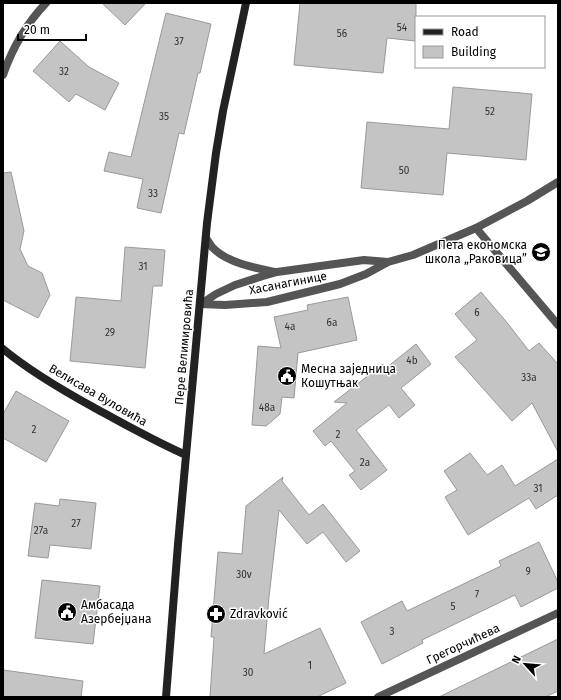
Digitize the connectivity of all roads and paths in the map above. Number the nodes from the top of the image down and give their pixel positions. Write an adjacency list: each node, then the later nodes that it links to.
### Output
1 (46, 3): 3 (street)
2 (246, 3): 6 (main road, Пере Велимировића)
3 (3, 75)
4 (558, 182): 5 (street, Хасанагинице)
5 (476, 228): 7 (street, Хасанагинице); 10 (street)
6 (206, 238): 8 (street, Хасанагинице); 9 (main road, Пере Велимировића)
7 (388, 262): 8 (street, Хасанагинице); 9 (street, Хасанагинице)
8 (277, 272): 9 (street, Хасанагинице)
9 (200, 304): 12 (main road, Пере Велимировића)
10 (558, 325)
11 (3, 349): 12 (main road, Велисава Вуловића)
12 (186, 455): 14 (main road, Пере Велимировића)
13 (558, 612): 15 (street, Грегорчићева)
14 (166, 697)
15 (378, 697)

